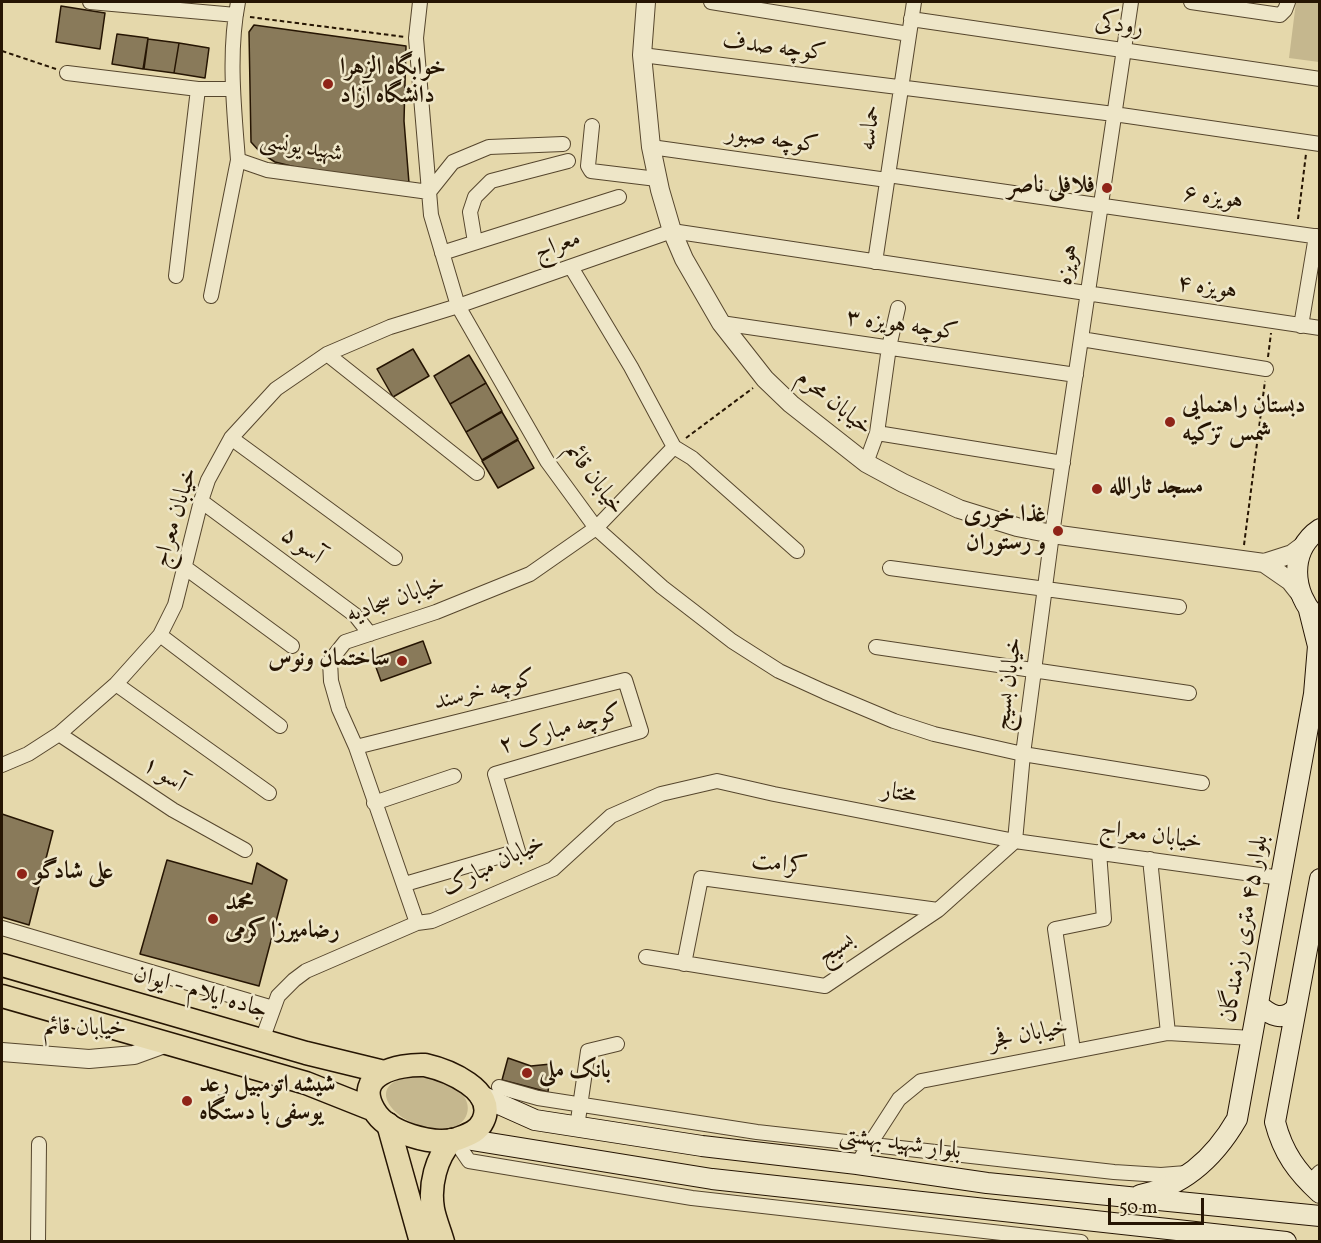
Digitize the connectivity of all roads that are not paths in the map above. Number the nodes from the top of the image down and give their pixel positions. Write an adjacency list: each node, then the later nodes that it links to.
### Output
1 (90, 2): 9 (street)
2 (420, 2): 29 (street, خیابان قائم)
3 (646, 2): 14 (street, خیابان محرم)
4 (711, 2): 12 (street)
5 (914, 2): 11 (street, حماسه)
6 (1131, 2): 13 (street, هویزه)
7 (1191, 2): 8 (street)
8 (1288, 2)
9 (115, 3): 10 (street)
10 (237, 8): 19 (street, شهید یونسی)
11 (911, 20): 12 (street, حماسه); 13 (street, رودکی)
12 (909, 34): 17 (street, حماسه)
13 (1124, 51): 16 (street, رودکی); 20 (street, هویزه)
14 (642, 55): 17 (street, کوچه صدف); 24 (street, خیابان محرم)
15 (67, 73): 18 (street)
16 (1320, 79)
17 (901, 87): 20 (street, کوچه صدف); 27 (street, حماسه)
18 (198, 89): 19 (street); 38 (street)
19 (232, 89): 25 (street, شهید یونسی)
20 (1114, 114): 22 (street, کوچه صدف); 31 (street, هویزه)
21 (592, 126): 28 (street)
22 (1314, 143)
23 (563, 144): 29 (street)
24 (651, 147): 27 (street, کوچه صبور); 28 (street, خیابان محرم)
25 (238, 160): 29 (street, شهید یونسی); 40 (street)
26 (568, 161): 34 (street)
27 (888, 177): 31 (street, کوچه صبور); 36 (street, حماسه)
28 (657, 179): 32 (street, خیابان محرم)
29 (429, 192): 35 (street, خیابان قائم)
30 (620, 197): 34 (street)
31 (1101, 205): 33 (street, هویزه ۶); 39 (street, هویزه)
32 (672, 231): 36 (street, هویزه ۴); 37 (street, معراج); 43 (street, خیابان محرم)
33 (1318, 236): 44 (street)
34 (475, 242): 35 (street)
35 (442, 253): 41 (street, خیابان قائم)
36 (875, 262): 39 (street, هویزه ۴)
37 (571, 267): 41 (street, معراج); 53 (street)
38 (176, 276)
39 (1088, 294): 44 (street, هویزه ۴); 46 (street, هویزه)
40 (211, 296)
41 (458, 306): 48 (street, خیابان معراج); 58 (street, خیابان قائم)
42 (898, 308): 47 (street)
43 (721, 323): 47 (street, کوچه هویزه ۳); 54 (street, خیابان محرم)
44 (1301, 326): 45 (street, هویزه ۴)
45 (1320, 328)
46 (1081, 339): 49 (street); 50 (street, هویزه)
47 (890, 347): 50 (street, کوچه هویزه ۳); 51 (street)
48 (327, 354): 52 (street, خیابان معراج); 56 (street)
49 (1266, 369)
50 (1076, 375): 55 (street, هویزه)
51 (877, 433): 54 (street); 55 (street)
52 (231, 438): 57 (street, خیابان معراج); 63 (street)
53 (674, 447): 58 (street, خیابان سجادیه); 62 (street)
54 (866, 463): 60 (street, خیابان محرم)
55 (1063, 463): 60 (street, هویزه)
56 (477, 473)
57 (201, 501): 65 (street, خیابان معراج); 70 (street, آسو ۵)
58 (596, 528): 70 (street, خیابان سجادیه); 81 (street, خیابان قائم)
59 (1320, 529): 61 (main road)
60 (1052, 534): 64 (street, خیابان محرم); 67 (street, خیابان بسیج)
61 (1304, 545): 64 (street); 69 (main road, بلوار ۴۵ متری رزمندگان)
62 (797, 551)
63 (395, 558)
64 (1264, 563): 69 (street)
65 (183, 566): 71 (street, خیابان معراج); 72 (street)
66 (890, 568): 67 (street)
67 (1045, 590): 68 (street); 74 (street, خیابان بسیج)
68 (1179, 607)
69 (1310, 608): 92 (main road, بلوار ۴۵ متری رزمندگان)
70 (370, 634): 80 (street, خیابان سجادیه)
71 (160, 635): 76 (street, خیابان معراج); 78 (street)
72 (292, 646)
73 (876, 647): 74 (street)
74 (1034, 671): 77 (street); 81 (street, خیابان بسیج)
75 (625, 680): 80 (street, کوچه خرسند); 94 (street, کوچه مبارک ۲)
76 (116, 684): 79 (street, خیابان معراج); 85 (street)
77 (1189, 693)
78 (280, 726)
79 (59, 734): 82 (street, خیابان معراج); 89 (street, آسو ۱)
80 (356, 747): 87 (street, خیابان سجادیه)
81 (1023, 754): 84 (street, خیابان قائم); 88 (street, خیابان بسیج)
82 (2, 765)
83 (454, 776): 87 (street)
84 (1202, 783)
85 (269, 794)
86 (774, 794): 88 (street, مختار); 96 (street, خیابان مبارک)
87 (375, 803): 94 (street, خیابان سجادیه)
88 (1015, 841): 90 (street, خیابان معراج); 95 (street, بسیج)
89 (245, 850)
90 (1099, 852): 91 (street, خیابان معراج); 110 (street)
91 (1150, 859): 92 (street, خیابان معراج); 105 (street)
92 (1281, 878): 102 (main road, بلوار ۴۵ متری رزمندگان)
93 (1320, 879): 104 (main road)
94 (405, 884): 96 (street, خیابان سجادیه)
95 (938, 910): 99 (street, بسیج); 99 (street, کرامت)
96 (417, 923): 103 (street, خیابان مبارک)
97 (2, 928): 103 (street)
98 (646, 957): 99 (street, بسیج)
99 (684, 964)
100 (2, 965): 107 (main road, جاده ایلام - ایوان)
101 (2, 996): 108 (main road)
102 (1258, 1004): 104 (main road); 106 (main road, بلوار ۴۵ متری رزمندگان)
103 (273, 1008): 107 (street, خیابان مبارک)
104 (1296, 1008): 122 (main road)
105 (1168, 1033): 106 (street, خیابان فجر); 110 (street, خیابان فجر)
106 (1252, 1038): 121 (main road, بلوار ۴۵ متری رزمندگان)
107 (262, 1040): 112 (main road, جاده ایلام - ایوان)
108 (167, 1043): 111 (street, خیابان قائم); 115 (main road)
109 (616, 1044): 114 (street)
110 (1073, 1050): 119 (street, خیابان فجر)
111 (2, 1052)
112 (384, 1071): 113 (main road); 115 (main road)
113 (489, 1091): 114 (street); 116 (main road, بلوار شهید بهشتی); 117 (main road)
114 (580, 1105): 116 (street); 119 (street)
115 (381, 1117): 117 (main road); 126 (main road)
116 (578, 1127): 120 (main road, بلوار شهید بهشتی)
117 (455, 1139): 127 (main road); 128 (street); 129 (main road)
118 (39, 1143): 125 (street)
119 (869, 1144): 120 (street, خیابان فجر); 121 (street)
120 (857, 1164): 123 (main road, بلوار شهید بهشتی)
121 (1191, 1173): 123 (main road, بلوار ۴۵ متری رزمندگان)
122 (1316, 1183)
123 (1127, 1197): 124 (main road, بلوار شهید بهشتی)
124 (1320, 1216)
125 (38, 1242)
126 (421, 1242)
127 (443, 1242)
128 (1081, 1242)
129 (1286, 1242)

